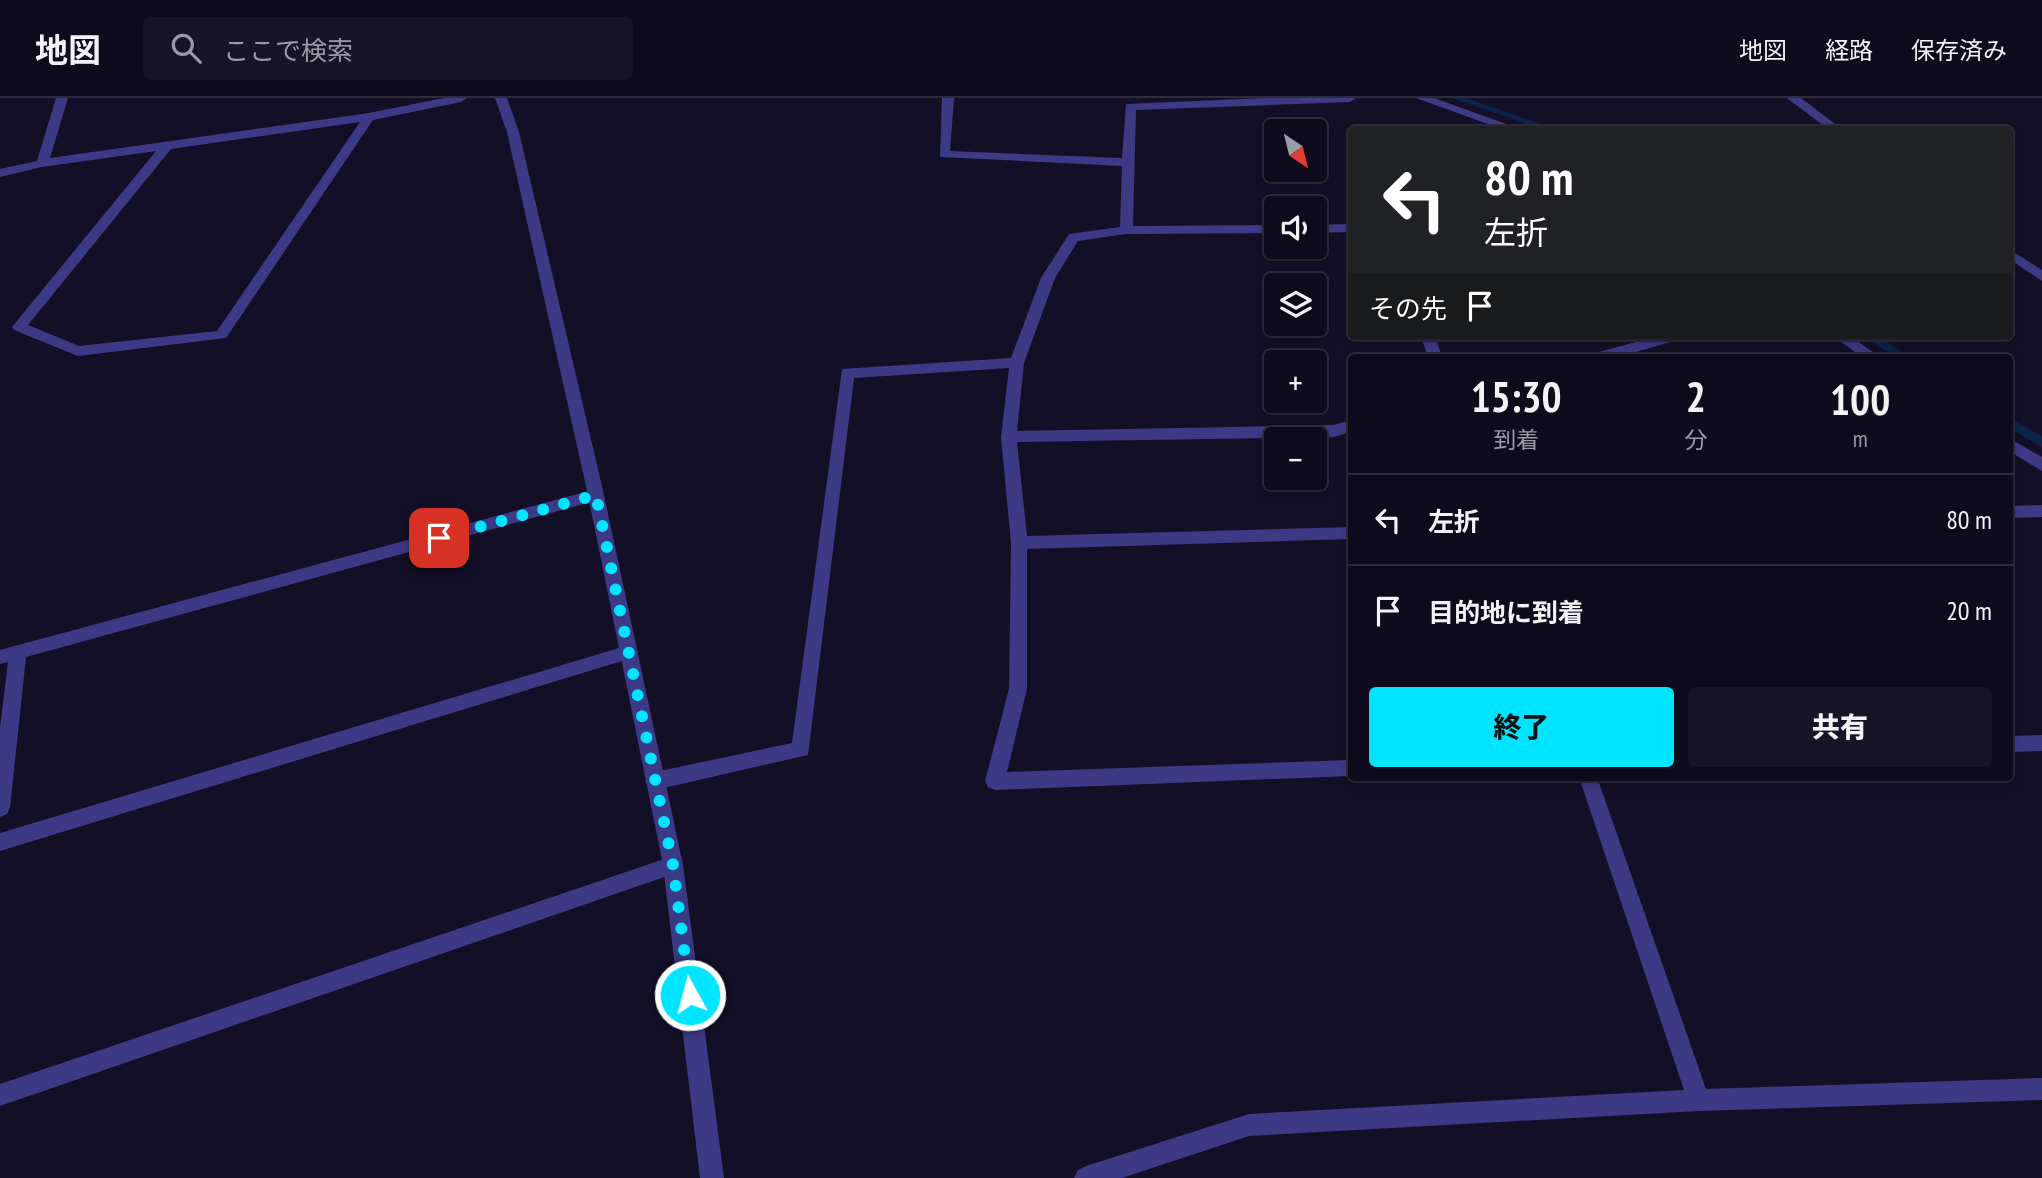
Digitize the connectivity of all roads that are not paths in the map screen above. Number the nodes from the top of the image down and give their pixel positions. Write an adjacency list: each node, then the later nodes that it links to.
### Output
1 (62, 98): 13 (street)
2 (461, 98): 8 (street)
3 (501, 98): 30 (street)
4 (948, 98): 12 (street)
5 (1350, 98): 12 (street)
6 (1422, 98): 9 (street)
7 (1793, 98): 10 (street)
8 (369, 117): 11 (street); 11 (street)
9 (1505, 126)
10 (1832, 126)
11 (168, 144): 13 (street)
12 (1126, 162): 18 (street)
13 (42, 163): 14 (street)
14 (0, 173)
15 (1348, 228): 17 (street)
16 (1264, 229): 18 (street)
17 (1327, 229)
18 (1126, 230): 25 (street)
19 (2013, 256): 20 (street)
20 (2042, 277)
21 (1662, 340): 23 (street)
22 (1846, 340): 24 (street)
23 (1611, 354)
24 (1868, 354)
25 (1017, 363): 27 (street); 40 (street)
26 (1348, 427): 27 (street)
27 (1009, 437): 34 (street)
28 (2013, 447): 29 (street)
29 (2042, 465)
30 (596, 495): 35 (street); 36 (street)
31 (2042, 511): 32 (street)
32 (2013, 512)
33 (1348, 533): 34 (street)
34 (1019, 543): 39 (street)
35 (629, 652): 40 (street); 43 (street)
36 (9, 655): 42 (street)
37 (2042, 743): 38 (street)
38 (2013, 744)
39 (1348, 768)
40 (655, 781): 44 (street)
41 (1589, 781): 47 (street)
42 (0, 808)
43 (0, 842)
44 (673, 865): 46 (street); 48 (street)
45 (2042, 1089): 47 (street)
46 (0, 1095)
47 (1699, 1100): 49 (street)
48 (712, 1178)
49 (1086, 1178)

